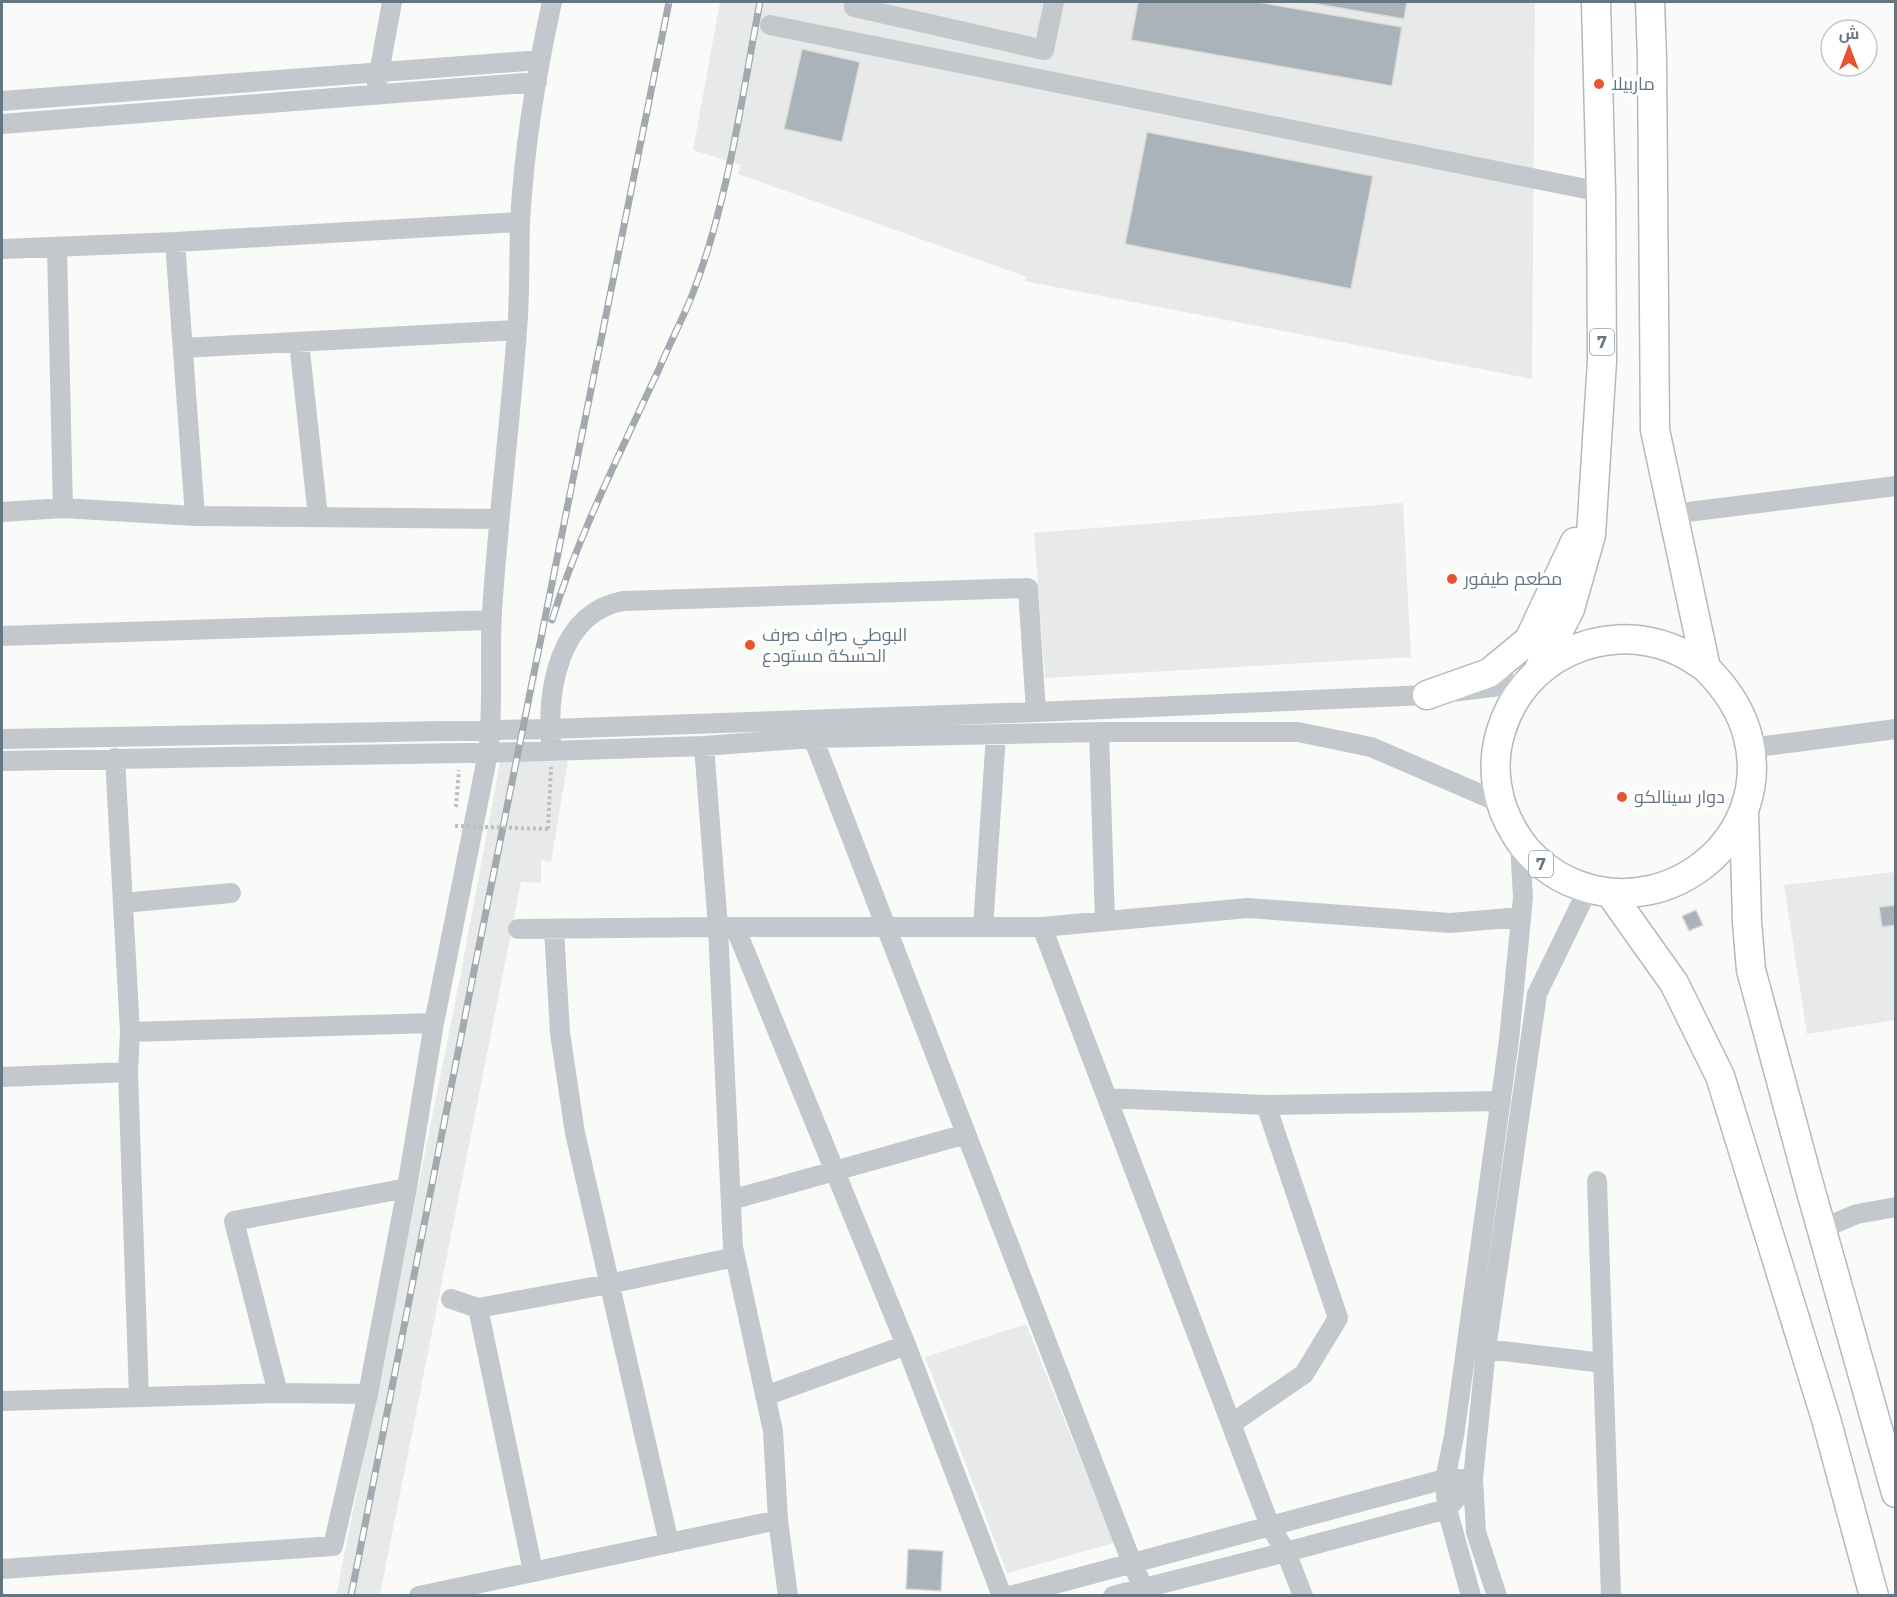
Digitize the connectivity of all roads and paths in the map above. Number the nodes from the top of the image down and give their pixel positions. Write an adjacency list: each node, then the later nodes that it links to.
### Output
1 (392, 2): 10 (street)
2 (552, 2): 9 (street)
3 (855, 2): 7 (street)
4 (1054, 2): 7 (street)
5 (1596, 2): 15 (highway, 7)
6 (1650, 2): 27 (highway, 7)
7 (915, 11)
8 (770, 25): 15 (street)
9 (540, 60): 10 (street); 11 (street)
10 (379, 72): 12 (street); 13 (street)
11 (537, 82): 12 (street); 16 (street)
12 (374, 95): 14 (street)
13 (2, 102)
14 (2, 124)
15 (1601, 192): 23 (highway, 7)
16 (520, 222): 17 (street); 20 (street)
17 (175, 242): 18 (street); 22 (street)
18 (57, 248): 19 (street); 25 (street)
19 (2, 249)
20 (517, 330): 21 (street); 30 (street)
21 (299, 342): 22 (street); 29 (street)
22 (183, 348): 28 (street)
23 (1602, 361): 34 (highway, 7); 35 (highway)
24 (1896, 486): 27 (street)
25 (63, 508): 26 (street); 28 (street)
26 (2, 512)
27 (1672, 514): 33 (highway, 7)
28 (195, 516): 29 (street)
29 (318, 517): 30 (street)
30 (498, 519): 31 (street)
31 (492, 620): 32 (street); 39 (street)
32 (2, 636)
33 (1706, 668): 34 (highway, 7); 45 (highway, 7)
34 (1532, 677): 35 (street); 52 (highway, 7)
35 (1427, 695): 36 (street)
36 (1036, 712): 37 (street); 37 (street)
37 (550, 729): 39 (street); 46 (street)
38 (1896, 729): 45 (street)
39 (491, 730): 43 (street); 47 (street)
40 (1099, 732): 41 (street); 52 (street); 59 (street)
41 (996, 735): 42 (street); 62 (street)
42 (813, 738): 44 (street); 61 (street)
43 (2, 740)
44 (704, 746): 46 (street); 60 (street)
45 (1750, 748): 53 (highway, 7)
46 (551, 752): 47 (street)
47 (488, 753): 48 (street); 66 (street)
48 (115, 758): 49 (street); 57 (street)
49 (2, 761)
50 (458, 777): 51 (path, bridge)
51 (552, 779)
52 (1501, 803): 54 (highway, 7)
53 (1744, 810): 55 (highway, 7); 79 (highway, 7)
54 (1521, 843): 55 (highway, 7); 58 (street)
55 (1599, 891): 85 (street); 114 (highway)
56 (231, 893): 57 (street)
57 (123, 903): 67 (street)
58 (1521, 917): 59 (street); 71 (street)
59 (1106, 921): 63 (street)
60 (726, 927): 61 (street); 65 (street); 74 (street); 77 (street)
61 (886, 927): 62 (street); 73 (street)
62 (983, 927): 63 (street)
63 (1042, 927): 70 (street)
64 (518, 929): 65 (street)
65 (554, 929): 81 (street)
66 (434, 1023): 67 (street); 76 (street)
67 (130, 1032): 68 (street)
68 (128, 1072): 69 (street); 90 (street)
69 (2, 1077)
70 (1107, 1098): 72 (street); 92 (street)
71 (1501, 1101): 72 (street); 93 (street)
72 (1266, 1105): 92 (street)
73 (966, 1134): 74 (street); 101 (street)
74 (834, 1170): 77 (street); 84 (street)
75 (1597, 1181): 86 (street)
76 (407, 1188): 87 (street); 88 (street)
77 (731, 1200): 80 (street)
78 (1896, 1207): 79 (street)
79 (1821, 1229): 95 (highway, 7)
80 (735, 1257): 81 (street); 89 (street)
81 (609, 1284): 83 (street); 99 (street)
82 (450, 1299): 83 (street)
83 (478, 1308): 103 (street)
84 (906, 1345): 89 (street); 107 (street)
85 (1486, 1349): 86 (street); 94 (street)
86 (1603, 1363): 113 (street)
87 (278, 1393): 88 (street); 90 (street)
88 (368, 1394): 102 (street)
89 (765, 1396): 97 (street)
90 (139, 1397): 91 (street)
91 (2, 1401)
92 (1231, 1424): 98 (street)
93 (1445, 1479): 94 (street); 96 (street); 98 (street)
94 (1473, 1479): 96 (street); 112 (street)
95 (1896, 1492)
96 (1448, 1509): 100 (street); 111 (street)
97 (778, 1520): 99 (street); 106 (street)
98 (1270, 1526): 100 (street); 101 (street)
99 (669, 1543): 103 (street)
100 (1286, 1552): 104 (street); 110 (street)
101 (1132, 1563): 104 (street); 108 (street)
102 (2, 1569)
103 (533, 1571): 105 (street)
104 (1146, 1592): 109 (street)
105 (419, 1596)
106 (788, 1596)
107 (1002, 1596)
108 (1010, 1596)
109 (1113, 1596)
110 (1303, 1596)
111 (1470, 1596)
112 (1497, 1596)
113 (1611, 1596)
114 (1874, 1596)

